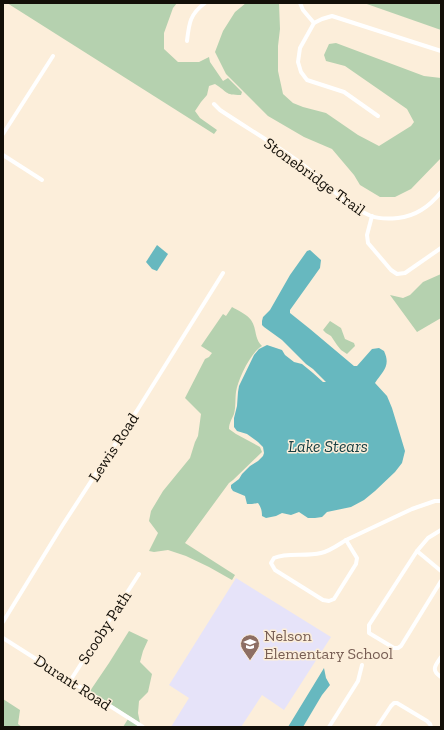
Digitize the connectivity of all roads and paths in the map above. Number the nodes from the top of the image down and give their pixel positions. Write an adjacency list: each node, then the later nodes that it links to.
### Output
1 (206, 3): 4 (street)
2 (300, 3): 3 (street)
3 (314, 23): 5 (street); 8 (street)
4 (188, 41)
5 (441, 51)
6 (53, 56): 9 (street)
7 (214, 104): 14 (street, Stonebridge Trail)
8 (378, 116)
9 (3, 134)
10 (3, 155): 11 (street)
11 (42, 180)
12 (441, 192): 13 (street, Stonebridge Trail)
13 (439, 198): 14 (street, Stonebridge Trail)
14 (372, 216): 15 (street)
15 (441, 248)
16 (223, 273): 24 (street, Lewis Road)
17 (441, 501): 19 (street)
18 (441, 530): 20 (street)
19 (346, 540): 19 (street)
20 (417, 551): 21 (street); 23 (street)
21 (441, 571)
22 (139, 574): 29 (street, Scooby Path)
23 (441, 581)
24 (3, 622)
25 (3, 638): 29 (street, Durant Road)
26 (441, 657): 28 (street)
27 (362, 665): 31 (street)
28 (441, 677)
29 (70, 681): 30 (street, Durant Road)
30 (143, 727)
31 (329, 727)
32 (377, 727): 33 (street)
33 (431, 727)

